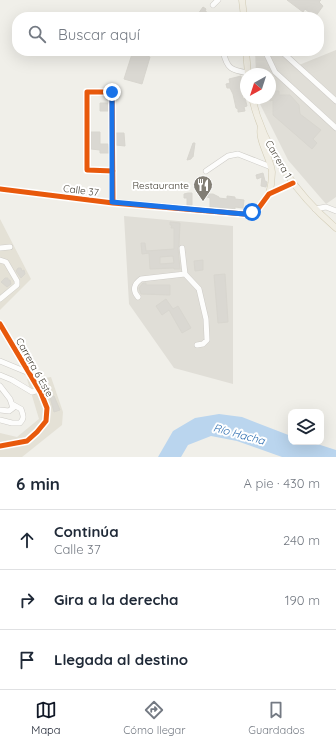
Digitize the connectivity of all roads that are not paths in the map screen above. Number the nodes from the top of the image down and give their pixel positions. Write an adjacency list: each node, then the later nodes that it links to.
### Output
1 (218, 0): 3 (street)
2 (242, 0): 4 (main road)
3 (213, 5)
4 (243, 12)
5 (224, 56): 10 (street)
6 (246, 56): 9 (main road)
7 (267, 56): 14 (street)
8 (286, 56): 11 (street)
9 (247, 68)
10 (240, 72)
11 (336, 101)
12 (254, 104): 13 (main road, Carrera 1)
13 (261, 127): 15 (main road); 18 (main road, Carrera 1)
14 (336, 128)
15 (271, 167): 17 (street); 20 (main road)
16 (113, 171): 16 (street); 21 (street)
17 (206, 171)
18 (293, 183): 20 (street, Calle 37); 22 (main road, Carrera 1)
19 (0, 189): 21 (street, Calle 37)
20 (269, 194): 21 (street, Calle 37)
21 (112, 202)
22 (315, 209): 23 (street); 24 (main road, Carrera 1)
23 (336, 211)
24 (336, 228)
25 (10, 247): 26 (street)
26 (0, 248)
27 (182, 248): 29 (street)
28 (0, 260): 31 (street)
29 (186, 274): 30 (street); 33 (street)
30 (138, 297)
31 (0, 299)
32 (0, 324): 35 (street, Carrera 6 Este)
33 (196, 345)
34 (0, 361): 35 (street)
35 (29, 373): 38 (street, Carrera 6 Este)
36 (0, 375): 38 (street)
37 (0, 386): 39 (street)
38 (39, 390): 42 (street, Carrera 6 Este)
39 (12, 404): 40 (street); 41 (street)
40 (0, 410)
41 (0, 420)
42 (0, 446)

